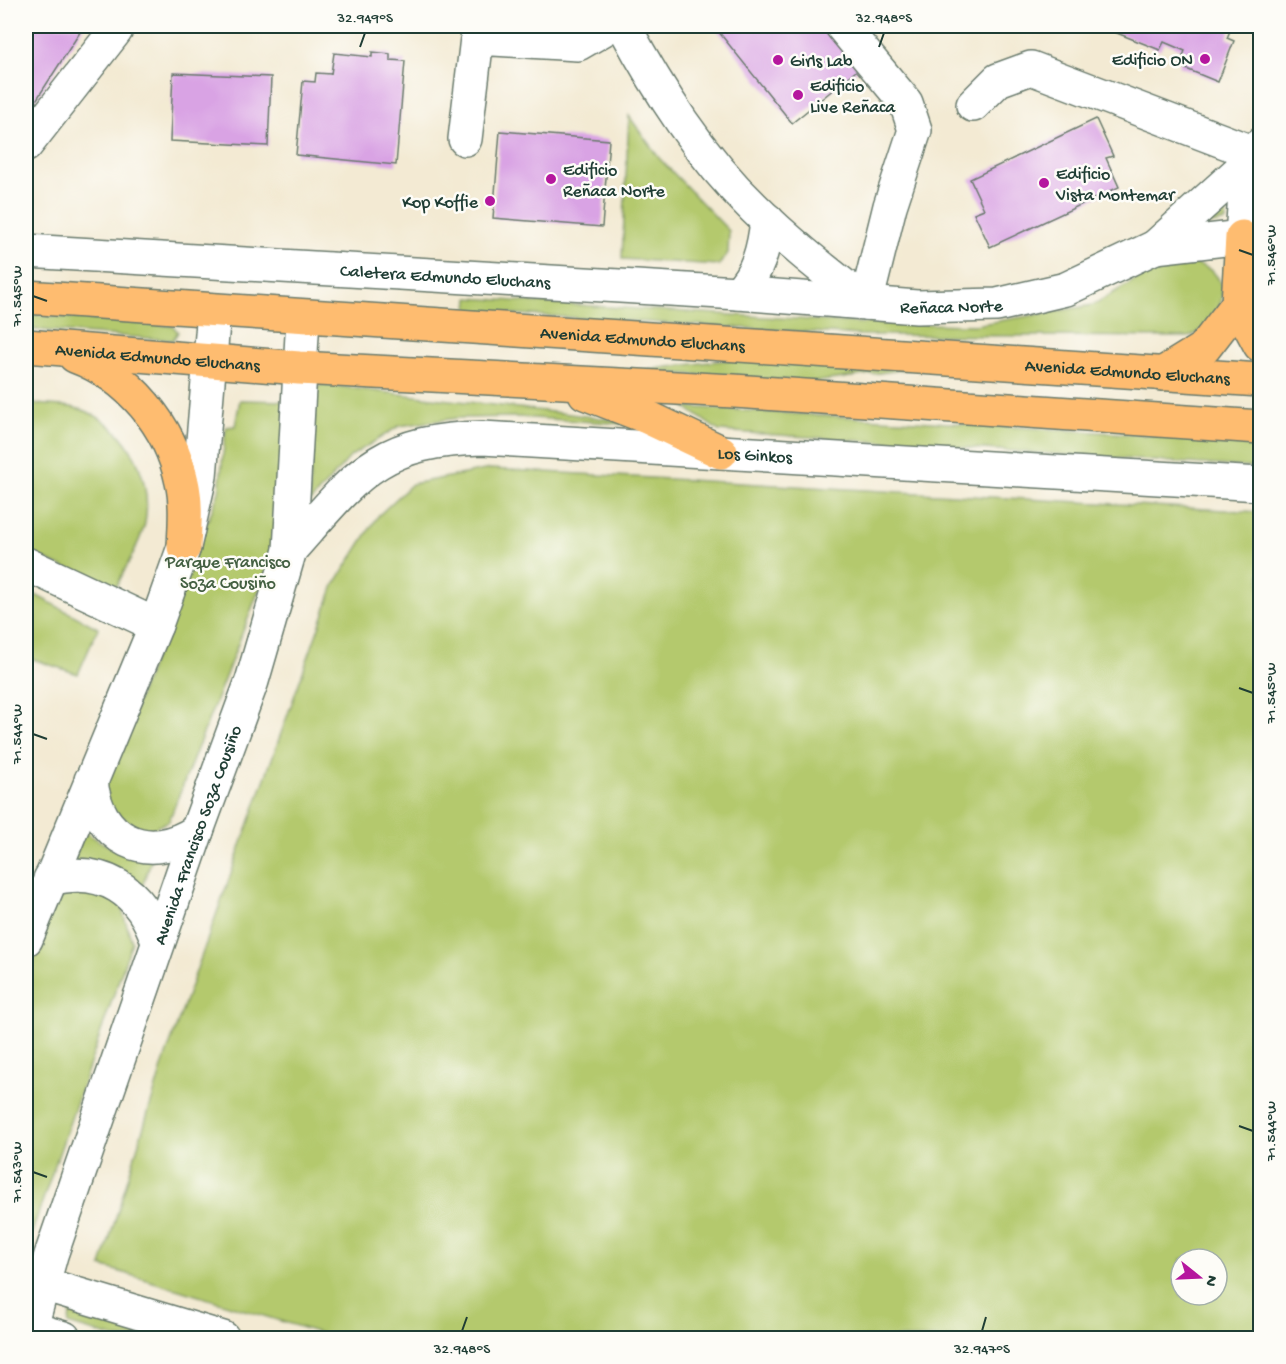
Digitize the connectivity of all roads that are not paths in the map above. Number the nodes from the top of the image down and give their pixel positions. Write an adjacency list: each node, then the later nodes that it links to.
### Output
1 (117, 26): 7 (street)
2 (609, 26): 6 (street)
3 (624, 26): 9 (street)
4 (842, 26): 15 (street)
5 (973, 105): 8 (street)
6 (465, 139)
7 (26, 145)
8 (1254, 154): 10 (street); 11 (street, Reñaca Norte)
9 (767, 220): 13 (street); 15 (street)
10 (1251, 239): 11 (street, Reñaca Norte); 16 (main road)
11 (1155, 247): 15 (street, Reñaca Norte)
12 (26, 251): 13 (street, Caletera Edmundo Eluchans)
13 (738, 293): 15 (street, Caletera Edmundo Eluchans)
14 (26, 297): 17 (main road, Avenida Edmundo Eluchans)
15 (866, 303)
16 (1238, 304): 19 (main road); 23 (main road)
17 (214, 311): 18 (main road, Avenida Edmundo Eluchans); 21 (street)
18 (303, 317): 22 (street, Avenida Francisco Soza Cousiño); 23 (main road, Avenida Edmundo Eluchans)
19 (1260, 345)
20 (38, 347): 21 (main road, Avenida Edmundo Eluchans); 29 (main road)
21 (210, 362): 22 (main road, Avenida Edmundo Eluchans); 29 (street)
22 (299, 368): 25 (main road, Avenida Edmundo Eluchans); 30 (street, Avenida Francisco Soza Cousiño)
23 (1162, 374): 24 (main road, Avenida Edmundo Eluchans)
24 (1260, 380)
25 (558, 382): 26 (main road, Avenida Edmundo Eluchans); 27 (main road)
26 (1260, 427)
27 (721, 452): 28 (street, Los Ginkos); 30 (street, Los Ginkos)
28 (1260, 484)
29 (184, 547): 32 (street)
30 (290, 550): 34 (street, Avenida Francisco Soza Cousiño)
31 (26, 564): 32 (street)
32 (156, 625): 33 (street)
33 (91, 780): 34 (street); 35 (street)
34 (197, 831): 37 (street, Avenida Francisco Soza Cousiño)
35 (50, 879): 36 (street); 37 (street)
36 (26, 939)
37 (158, 942): 38 (street, Avenida Francisco Soza Cousiño)
38 (34, 1281): 39 (street, Avenida Francisco Soza Cousiño); 41 (street)
39 (28, 1331): 40 (street)
40 (63, 1338)
41 (222, 1338)

